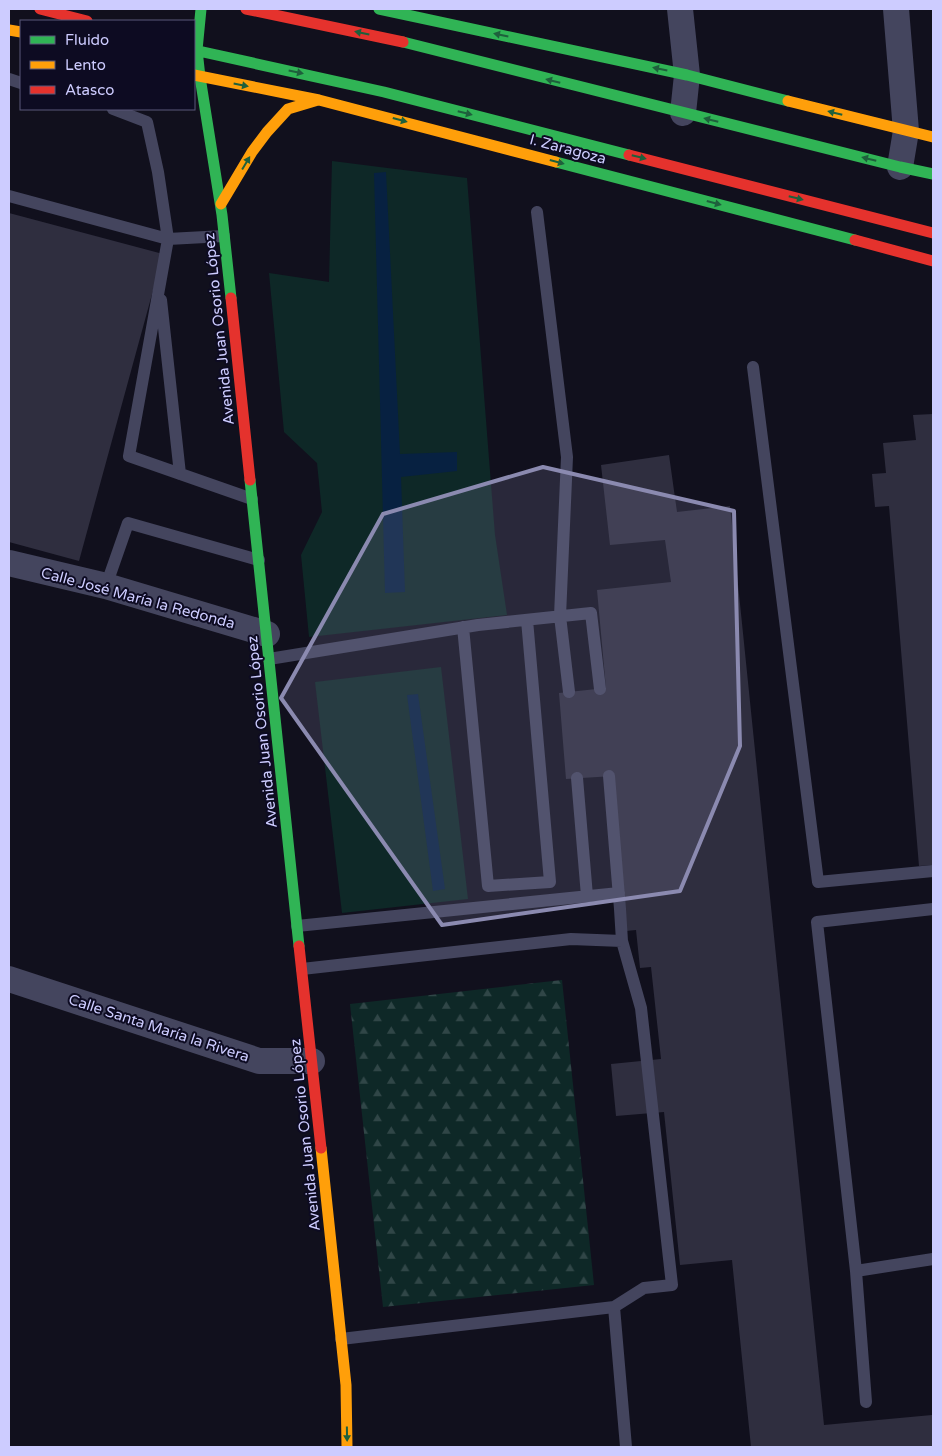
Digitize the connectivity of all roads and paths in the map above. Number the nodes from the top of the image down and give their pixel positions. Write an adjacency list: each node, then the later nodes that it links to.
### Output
1 (40, 9): 7 (main road)
2 (201, 9): 9 (main road, Avenida Juan Osorio López)
3 (246, 9): 8 (main road, one-way to 3)
4 (680, 9): 10 (street)
5 (896, 9): 15 (street)
6 (389, 10): 8 (street); 10 (main road, one-way to 6)
7 (82, 20)
8 (394, 40): 14 (main road, one-way to 8)
9 (195, 50): 11 (main road, Avenida Juan Osorio López); 22 (main road, one-way to 22)
10 (687, 75): 14 (street); 15 (main road, one-way to 10)
11 (197, 76): 12 (main road, I. Zaragoza, one-way to 12); 20 (main road, Avenida Juan Osorio López)
12 (319, 100): 20 (main road, one-way to 12); 25 (main road, I. Zaragoza, one-way to 25)
13 (116, 110): 24 (lane)
14 (683, 113): 17 (main road, one-way to 14)
15 (906, 131): 16 (main road); 17 (street)
16 (933, 137)
17 (900, 167): 18 (main road)
18 (933, 174)
19 (9, 196): 24 (lane)
20 (221, 204): 23 (main road, Avenida Juan Osorio López)
21 (537, 212): 33 (lane)
22 (933, 233)
23 (224, 236): 24 (lane); 29 (main road, Avenida Juan Osorio López)
24 (168, 240): 26 (lane)
25 (933, 261)
26 (159, 285): 28 (lane); 28 (lane)
27 (753, 367): 41 (lane)
28 (180, 474): 29 (lane)
29 (252, 499): 30 (main road, Avenida Juan Osorio López)
30 (259, 560): 32 (lane); 36 (main road, Avenida Juan Osorio López)
31 (9, 563): 32 (street, Calle José María la Redonda)
32 (106, 586): 36 (street, Calle José María la Redonda)
33 (560, 616): 34 (lane); 37 (lane); 38 (lane)
34 (527, 620): 35 (lane); 42 (lane)
35 (463, 627): 36 (lane); 42 (lane)
36 (268, 646): 47 (main road, Avenida Juan Osorio López)
37 (600, 688)
38 (569, 692)
39 (609, 776): 43 (lane)
40 (577, 778): 44 (lane)
41 (933, 871)
42 (550, 882): 45 (lane)
43 (619, 893): 44 (lane); 48 (lane)
44 (587, 896): 45 (lane)
45 (552, 900): 47 (lane)
46 (932, 914): 53 (lane)
47 (297, 926): 49 (main road, Avenida Juan Osorio López)
48 (622, 941): 49 (lane); 54 (lane)
49 (302, 969): 51 (main road, Avenida Juan Osorio López)
50 (9, 979): 51 (street, Calle Santa María la Rivera)
51 (312, 1061): 55 (main road, Avenida Juan Osorio López)
52 (933, 1259): 53 (lane)
53 (856, 1271): 57 (lane)
54 (614, 1307): 55 (lane); 60 (lane)
55 (341, 1339): 56 (main road, Avenida Juan Osorio López)
56 (346, 1385): 58 (main road, Avenida Juan Osorio López); 59 (main road, Avenida Juan Osorio López, one-way to 59)
57 (866, 1402)
58 (358, 1418)
59 (347, 1447)
60 (626, 1447)

